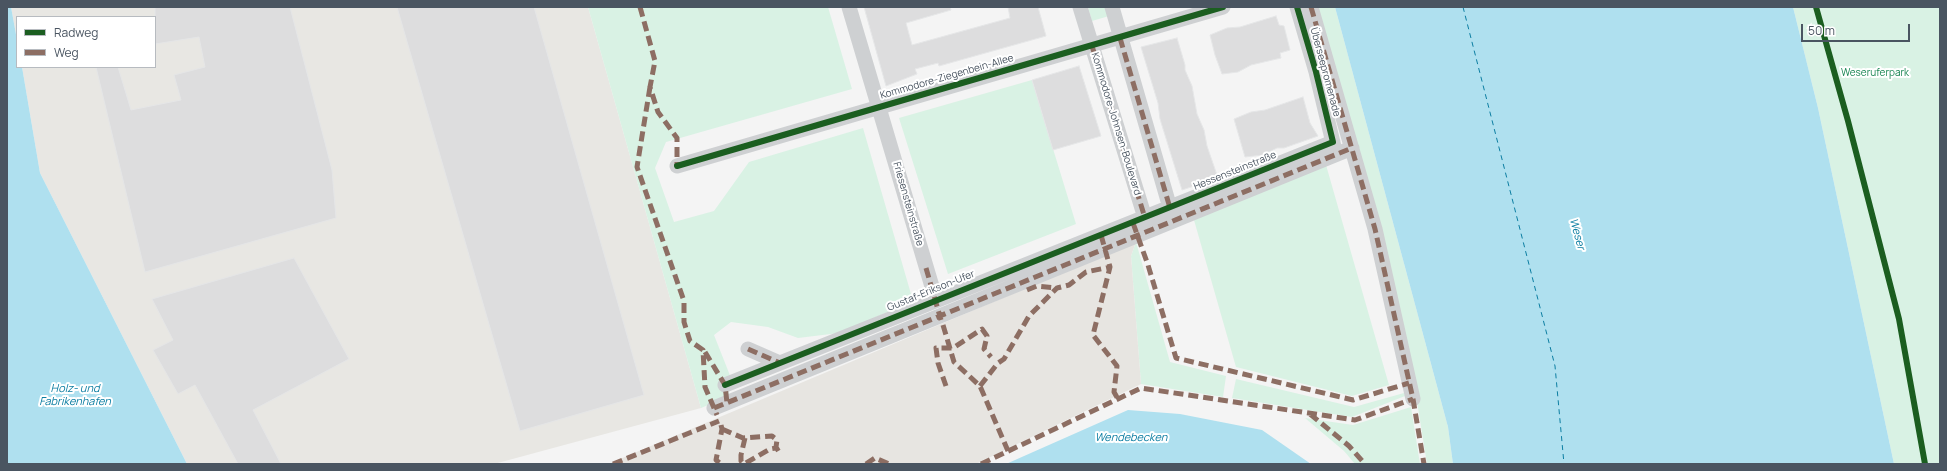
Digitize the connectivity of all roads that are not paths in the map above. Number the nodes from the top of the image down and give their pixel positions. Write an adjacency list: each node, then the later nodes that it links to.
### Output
1 (848, 7): 9 (street, Friesensteinstraße)
2 (1080, 7): 8 (street, Kommodore-Johnsen-Boulevard)
3 (1112, 7): 7 (street)
4 (1223, 7): 7 (street, Kommodore-Ziegenbein-Allee)
5 (1297, 7): 10 (street, Überseepromenade)
6 (1310, 7): 11 (street, Überseepromenade)
7 (1120, 38): 8 (street, Kommodore-Ziegenbein-Allee); 13 (street)
8 (1092, 46): 9 (street, Kommodore-Ziegenbein-Allee); 14 (street, Kommodore-Johnsen-Boulevard)
9 (879, 107): 12 (street, Kommodore-Ziegenbein-Allee); 15 (street, Friesensteinstraße)
10 (1334, 148): 11 (street); 13 (street, Hessensteinstraße); 20 (street)
11 (1352, 148): 19 (street, Überseepromenade)
12 (677, 166)
13 (1170, 208): 14 (street, Hessensteinstraße)
14 (1145, 218): 15 (street, Gustaf-Erikson-Ufer)
15 (936, 300): 17 (street, Gustaf-Erikson-Ufer)
16 (748, 349): 17 (street)
17 (780, 363): 18 (street, Gustaf-Erikson-Ufer)
18 (725, 385)
19 (1413, 399)
20 (714, 408)

